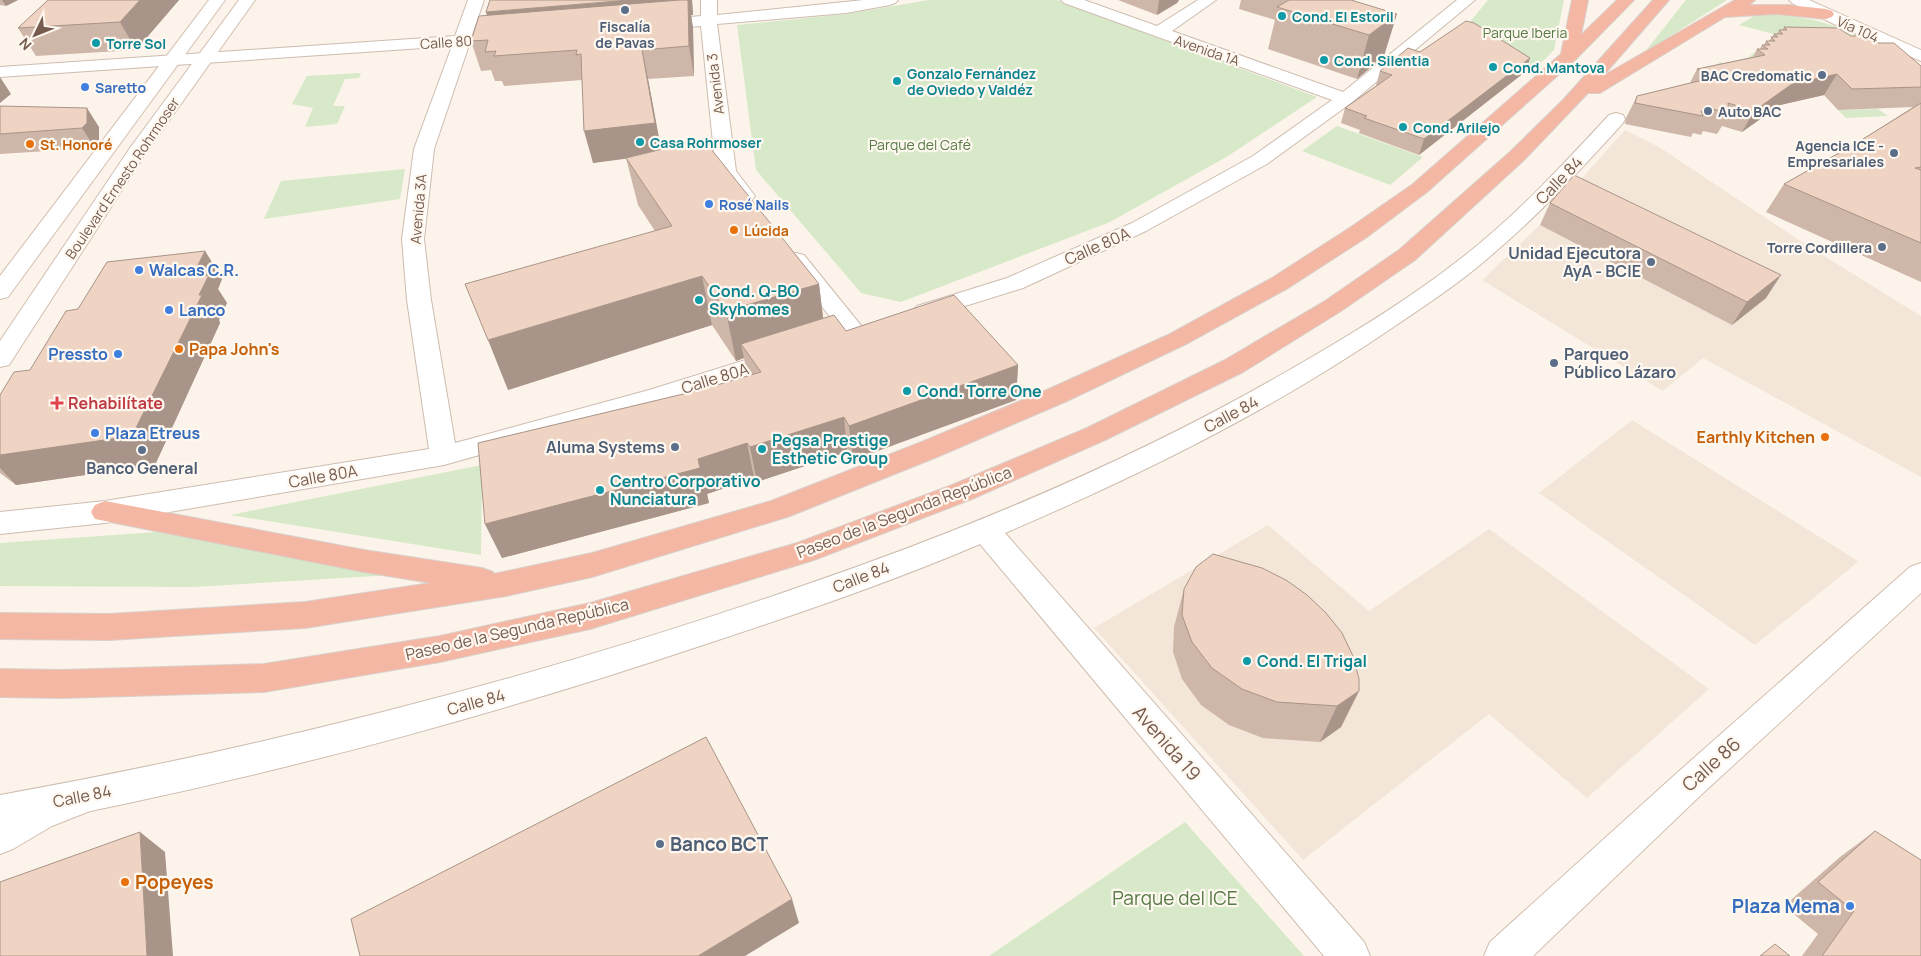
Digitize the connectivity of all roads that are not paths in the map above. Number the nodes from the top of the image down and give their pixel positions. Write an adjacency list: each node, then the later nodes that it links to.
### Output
1 (217, 0): 25 (street, Boulevard Ernesto Rohrmoser)
2 (247, 0): 24 (street, Boulevard Ernesto Rohrmoser)
3 (476, 0): 20 (street, Avenida 3A)
4 (709, 0): 16 (street, Avenida 3)
5 (890, 0): 16 (street)
6 (1069, 0): 18 (street, Avenida 1A)
7 (1208, 0): 18 (street)
8 (1467, 0): 27 (street, Calle 80A)
9 (1580, 0): 22 (highway)
10 (1626, 0): 22 (highway)
11 (1661, 0): 28 (highway, Paseo de la Segunda República)
12 (1748, 0): 15 (highway)
13 (1796, 0): 14 (street, Vía 104)
14 (1827, 4): 15 (highway); 21 (street, Vía 104); 23 (street, Vía 104)
15 (1716, 16): 28 (highway)
16 (709, 20): 17 (street); 30 (street, Avenida 3)
17 (639, 26)
18 (1158, 33): 27 (street, Avenida 1A)
19 (520, 36): 20 (street, Calle 80)
20 (461, 41): 24 (street, Calle 80); 37 (street, Avenida 3A)
21 (1921, 42)
22 (1569, 56): 42 (highway)
23 (1921, 56)
24 (205, 58): 25 (street, Calle 80); 36 (street, Boulevard Ernesto Rohrmoser)
25 (171, 60): 26 (street, Calle 80); 32 (street, Boulevard Ernesto Rohrmoser)
26 (0, 72)
27 (1345, 99): 33 (street, Calle 80A)
28 (1570, 104): 44 (highway, Paseo de la Segunda República)
29 (1616, 119): 40 (street, Calle 84)
30 (756, 210)
31 (787, 249): 34 (street)
32 (0, 292)
33 (902, 319)
34 (855, 334)
35 (798, 351): 37 (street, Calle 80A)
36 (0, 359)
37 (444, 456): 38 (street, Calle 80A)
38 (105, 512): 39 (street, Calle 80A); 42 (highway)
39 (0, 523)
40 (985, 530): 45 (street, Calle 84); 48 (street, Avenida 19)
41 (1921, 575): 49 (street, Calle 86)
42 (506, 584): 43 (highway)
43 (0, 626)
44 (0, 683)
45 (82, 797): 46 (street, Calle 84); 47 (street)
46 (0, 812)
47 (0, 837)
48 (1350, 956)
49 (1504, 956)

